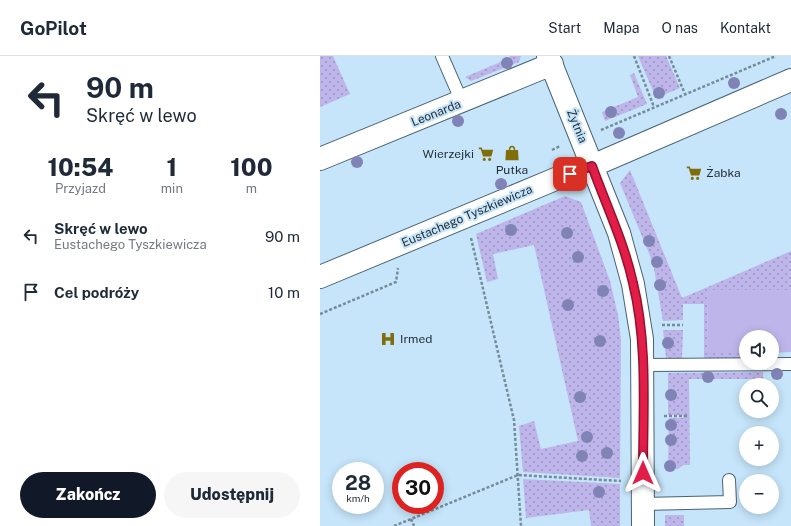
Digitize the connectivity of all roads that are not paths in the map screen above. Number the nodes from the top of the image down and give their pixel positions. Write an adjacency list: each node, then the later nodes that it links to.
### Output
1 (442, 56): 4 (lane)
2 (550, 60): 4 (street, Leonarda); 6 (street, Żytnia)
3 (791, 80): 6 (street, Eustachego Tyszkiewicza)
4 (462, 102): 5 (street, Leonarda)
5 (320, 159)
6 (592, 166): 7 (street, Eustachego Tyszkiewicza); 9 (street, Żytnia)
7 (320, 277)
8 (791, 364): 9 (lane)
9 (642, 365): 11 (street, Żytnia)
10 (729, 480): 11 (lane)
11 (643, 504): 12 (street, Żytnia)
12 (643, 526)

